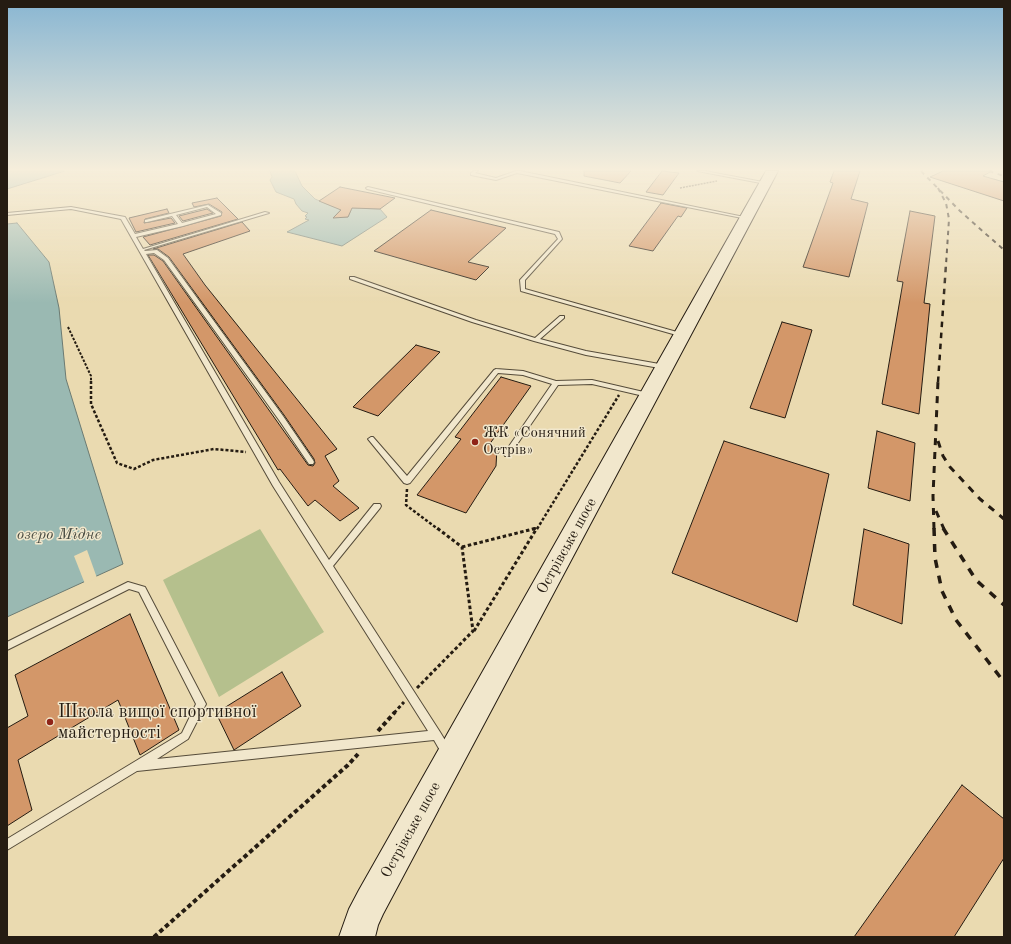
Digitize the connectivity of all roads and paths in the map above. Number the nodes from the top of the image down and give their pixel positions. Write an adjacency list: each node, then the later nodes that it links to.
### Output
1 (107, 215): 12 (lane)
2 (169, 215): 10 (lane)
3 (174, 215): 11 (lane)
4 (215, 215): 11 (lane)
5 (260, 215): 13 (lane)
6 (482, 215): 17 (lane)
7 (732, 215): 9 (lane)
8 (748, 215): 9 (street, Острівське шосе)
9 (746, 218): 17 (street, Острівське шосе)
10 (147, 221)
11 (181, 225): 12 (lane)
12 (133, 236): 13 (lane)
13 (142, 251): 24 (lane); 26 (lane)
14 (352, 278): 18 (lane)
15 (562, 317): 18 (lane)
16 (68, 327): 24 (path)
17 (682, 335): 19 (street, Острівське шосе)
18 (536, 340): 19 (lane)
19 (665, 367): 22 (street, Острівське шосе)
20 (556, 383): 21 (lane); 25 (lane); 27 (lane)
21 (623, 389): 22 (lane); 29 (path)
22 (649, 395): 37 (street, Острівське шосе)
23 (370, 439): 27 (lane)
24 (259, 453): 31 (lane)
25 (507, 454)
26 (310, 462)
27 (407, 481): 30 (path)
28 (377, 506): 31 (lane)
29 (538, 528): 30 (path); 32 (path)
30 (462, 547): 32 (path)
31 (329, 565): 34 (lane)
32 (474, 631): 34 (path)
33 (7, 646): 38 (lane)
34 (411, 694): 35 (lane); 36 (path)
35 (437, 735): 36 (lane); 37 (lane)
36 (368, 742): 38 (lane); 41 (path)
37 (451, 757): 40 (street, Острівське шосе)
38 (136, 766): 39 (lane)
39 (7, 845)
40 (354, 932)
41 (154, 937)

